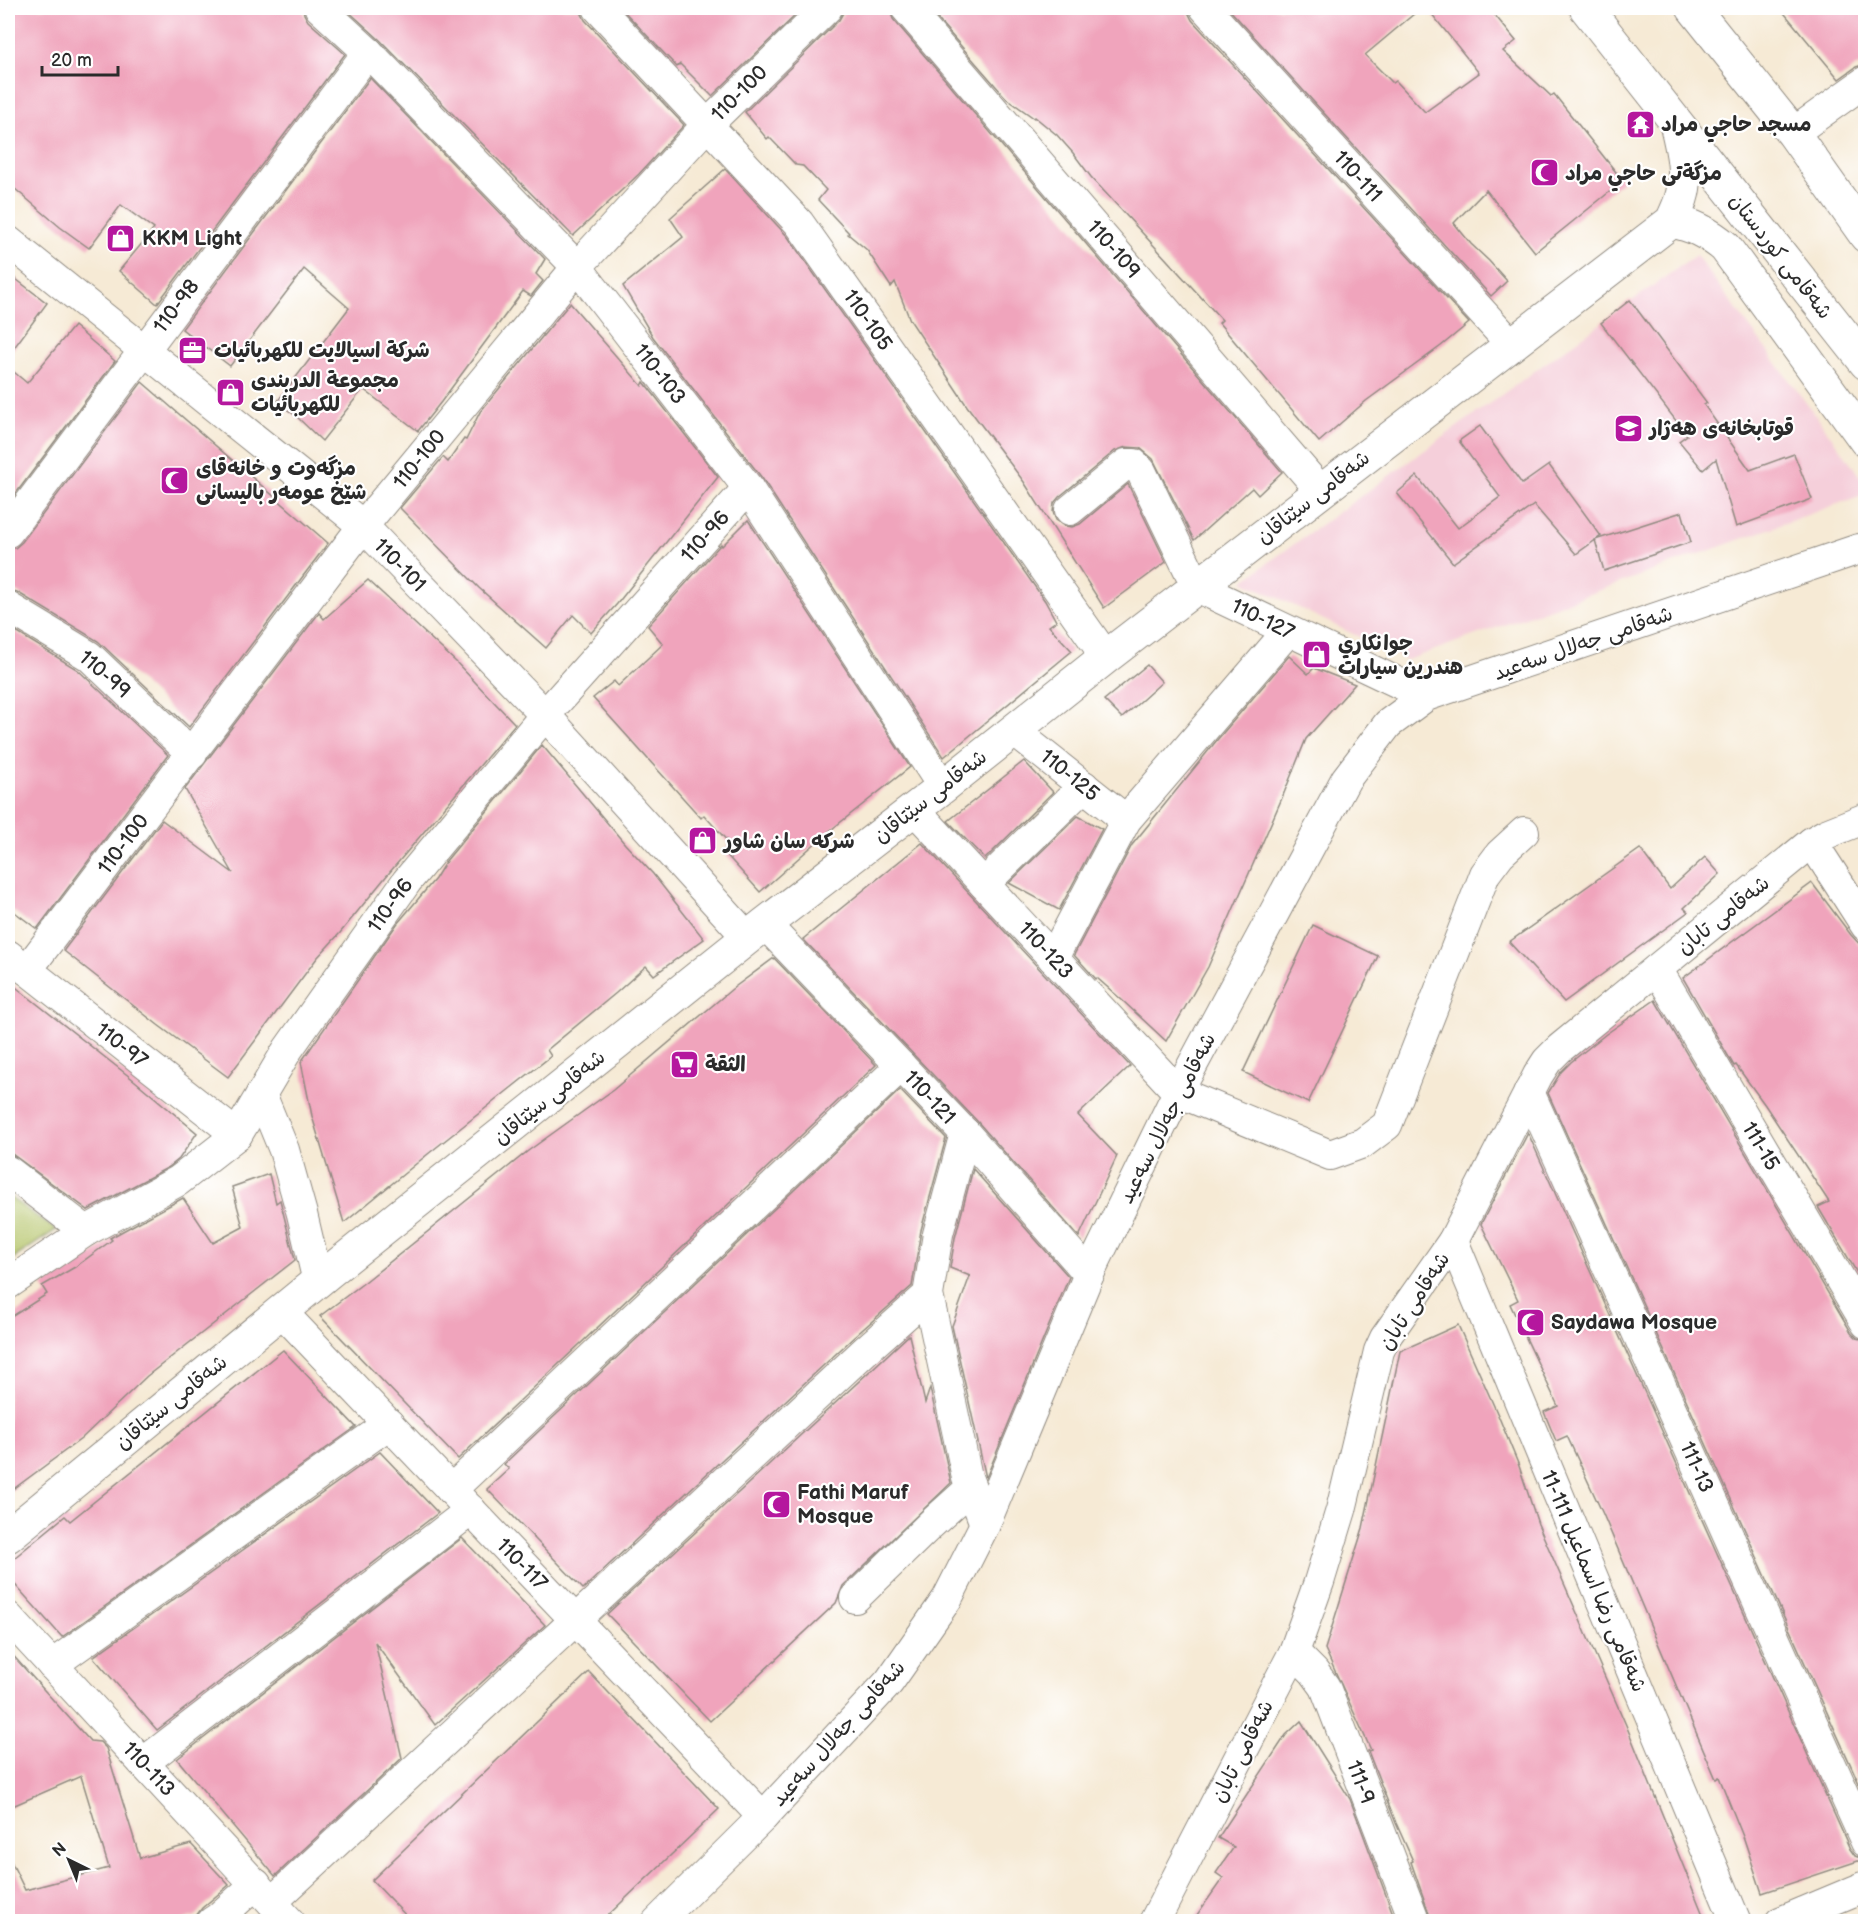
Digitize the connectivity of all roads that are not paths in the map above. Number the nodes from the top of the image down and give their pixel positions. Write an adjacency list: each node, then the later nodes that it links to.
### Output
1 (320, 8): 8 (street, 110-103)
2 (598, 8): 11 (street, 110-105)
3 (827, 8): 11 (street, 110-100)
4 (906, 8): 22 (street, 110-109)
5 (1205, 8): 17 (street, 110-111)
6 (1586, 8): 10 (main road, شەقامی کوردستان)
7 (1693, 8): 12 (main road)
8 (368, 52): 16 (street, 110-103); 18 (street, 110-98)
9 (1866, 81): 12 (street)
10 (1676, 123): 13 (main road, شەقامی سێتاقان); 19 (main road, شەقامی کوردستان)
11 (707, 125): 16 (street, 110-100); 30 (street, 110-105)
12 (1793, 133): 14 (main road)
13 (1671, 221): 17 (main road, شەقامی سێتاقان); 20 (main road)
14 (1866, 236)
15 (8, 241): 18 (street, 110-101)
16 (577, 267): 21 (street, 110-103); 25 (street, 110-100)
17 (1511, 344): 22 (main road, شەقامی سێتاقان)
18 (144, 349): 24 (street, 110-98); 25 (street, 110-101)
19 (1866, 363)
20 (1866, 441)
21 (748, 488): 32 (street, 110-96); 36 (street, 110-103)
22 (1321, 491): 27 (main road, شەقامی سێتاقان)
23 (1070, 510): 27 (street)
24 (10, 524)
25 (363, 526): 32 (street, 110-101); 34 (street, 110-100)
26 (1864, 547): 31 (street, شەقامی جەلال سەعید)
27 (1197, 587): 29 (street, 110-127); 30 (main road, شەقامی سێتاقان)
28 (8, 607): 34 (street, 110-99)
29 (1288, 631): 31 (street, 110-127); 39 (street)
30 (1106, 657): 33 (main road, شەقامی سێتاقان)
31 (1426, 696): 49 (street, شەقامی جەلال سەعید)
32 (545, 715): 44 (street, 110-101); 51 (street, 110-96)
33 (1014, 731): 35 (street, 110-125); 36 (main road, شەقامی سێتاقان)
34 (192, 754): 46 (street, 110-100)
35 (1084, 786): 39 (street, 110-125); 42 (street)
36 (943, 787): 37 (main road, شەقامی سێتاقان)
37 (914, 809): 42 (street, 110-123); 44 (main road, شەقامی سێتاقان)
38 (1866, 818): 41 (street, شەقامی تابان)
39 (1126, 820): 45 (street)
40 (1524, 832): 49 (street)
41 (1812, 842): 43 (street); 47 (street, شەقامی تابان)
42 (984, 884): 45 (street, 110-123)
43 (1866, 926)
44 (756, 931): 48 (street, 110-121); 58 (main road, شەقامی سێتاقان)
45 (1053, 958): 49 (street, 110-123)
46 (17, 963): 53 (street, 110-97)
47 (1657, 969): 50 (street, شەقامی تابان); 62 (street, 111-15)
48 (901, 1066): 52 (street, 110-121); 65 (street)
49 (1178, 1092): 57 (street, شەقامی جەلال سەعید)
50 (1529, 1092): 56 (street, شەقامی تابان); 75 (street, 111-13)
51 (261, 1094): 53 (street, 110-96); 58 (street)
52 (965, 1133): 57 (street, 110-121); 60 (street)
53 (237, 1135): 55 (street, 110-96)
54 (8, 1171): 55 (street)
55 (86, 1231): 59 (street, 110-96)
56 (1453, 1241): 71 (street, شەقامی تابان); 82 (street, شەقامی رضا اسماعيل 111-11)
57 (1089, 1274): 66 (street, شەقامی جەلال سەعید)
58 (318, 1282): 61 (main road, شەقامی سێتاقان)
59 (8, 1284)
60 (928, 1295): 64 (street); 70 (street)
61 (281, 1311): 63 (street, 110-117); 67 (main road, شەقامی سێتاقان)
62 (1866, 1323)
63 (389, 1424): 65 (street, 110-117); 72 (street)
64 (971, 1488): 66 (street); 68 (street)
65 (461, 1500): 70 (street, 110-117); 73 (street)
66 (985, 1524): 74 (street, شەقامی جەلال سەعید)
67 (8, 1536)
68 (855, 1598)
69 (8, 1617): 72 (street, 110-113)
70 (575, 1619): 74 (street, 110-117); 77 (street)
71 (1294, 1652): 80 (street, شەقامی تابان); 81 (street, 111-9)
72 (52, 1665): 73 (street, 110-113)
73 (143, 1763): 77 (street, 110-113)
74 (763, 1817): 79 (street, شەقامی جەلال سەعید)
75 (1866, 1842)
76 (1866, 1886): 83 (street)
77 (276, 1909): 78 (street)
78 (212, 1922)
79 (657, 1922)
80 (1154, 1922)
81 (1415, 1922)
82 (1736, 1922)
83 (1780, 1922)

